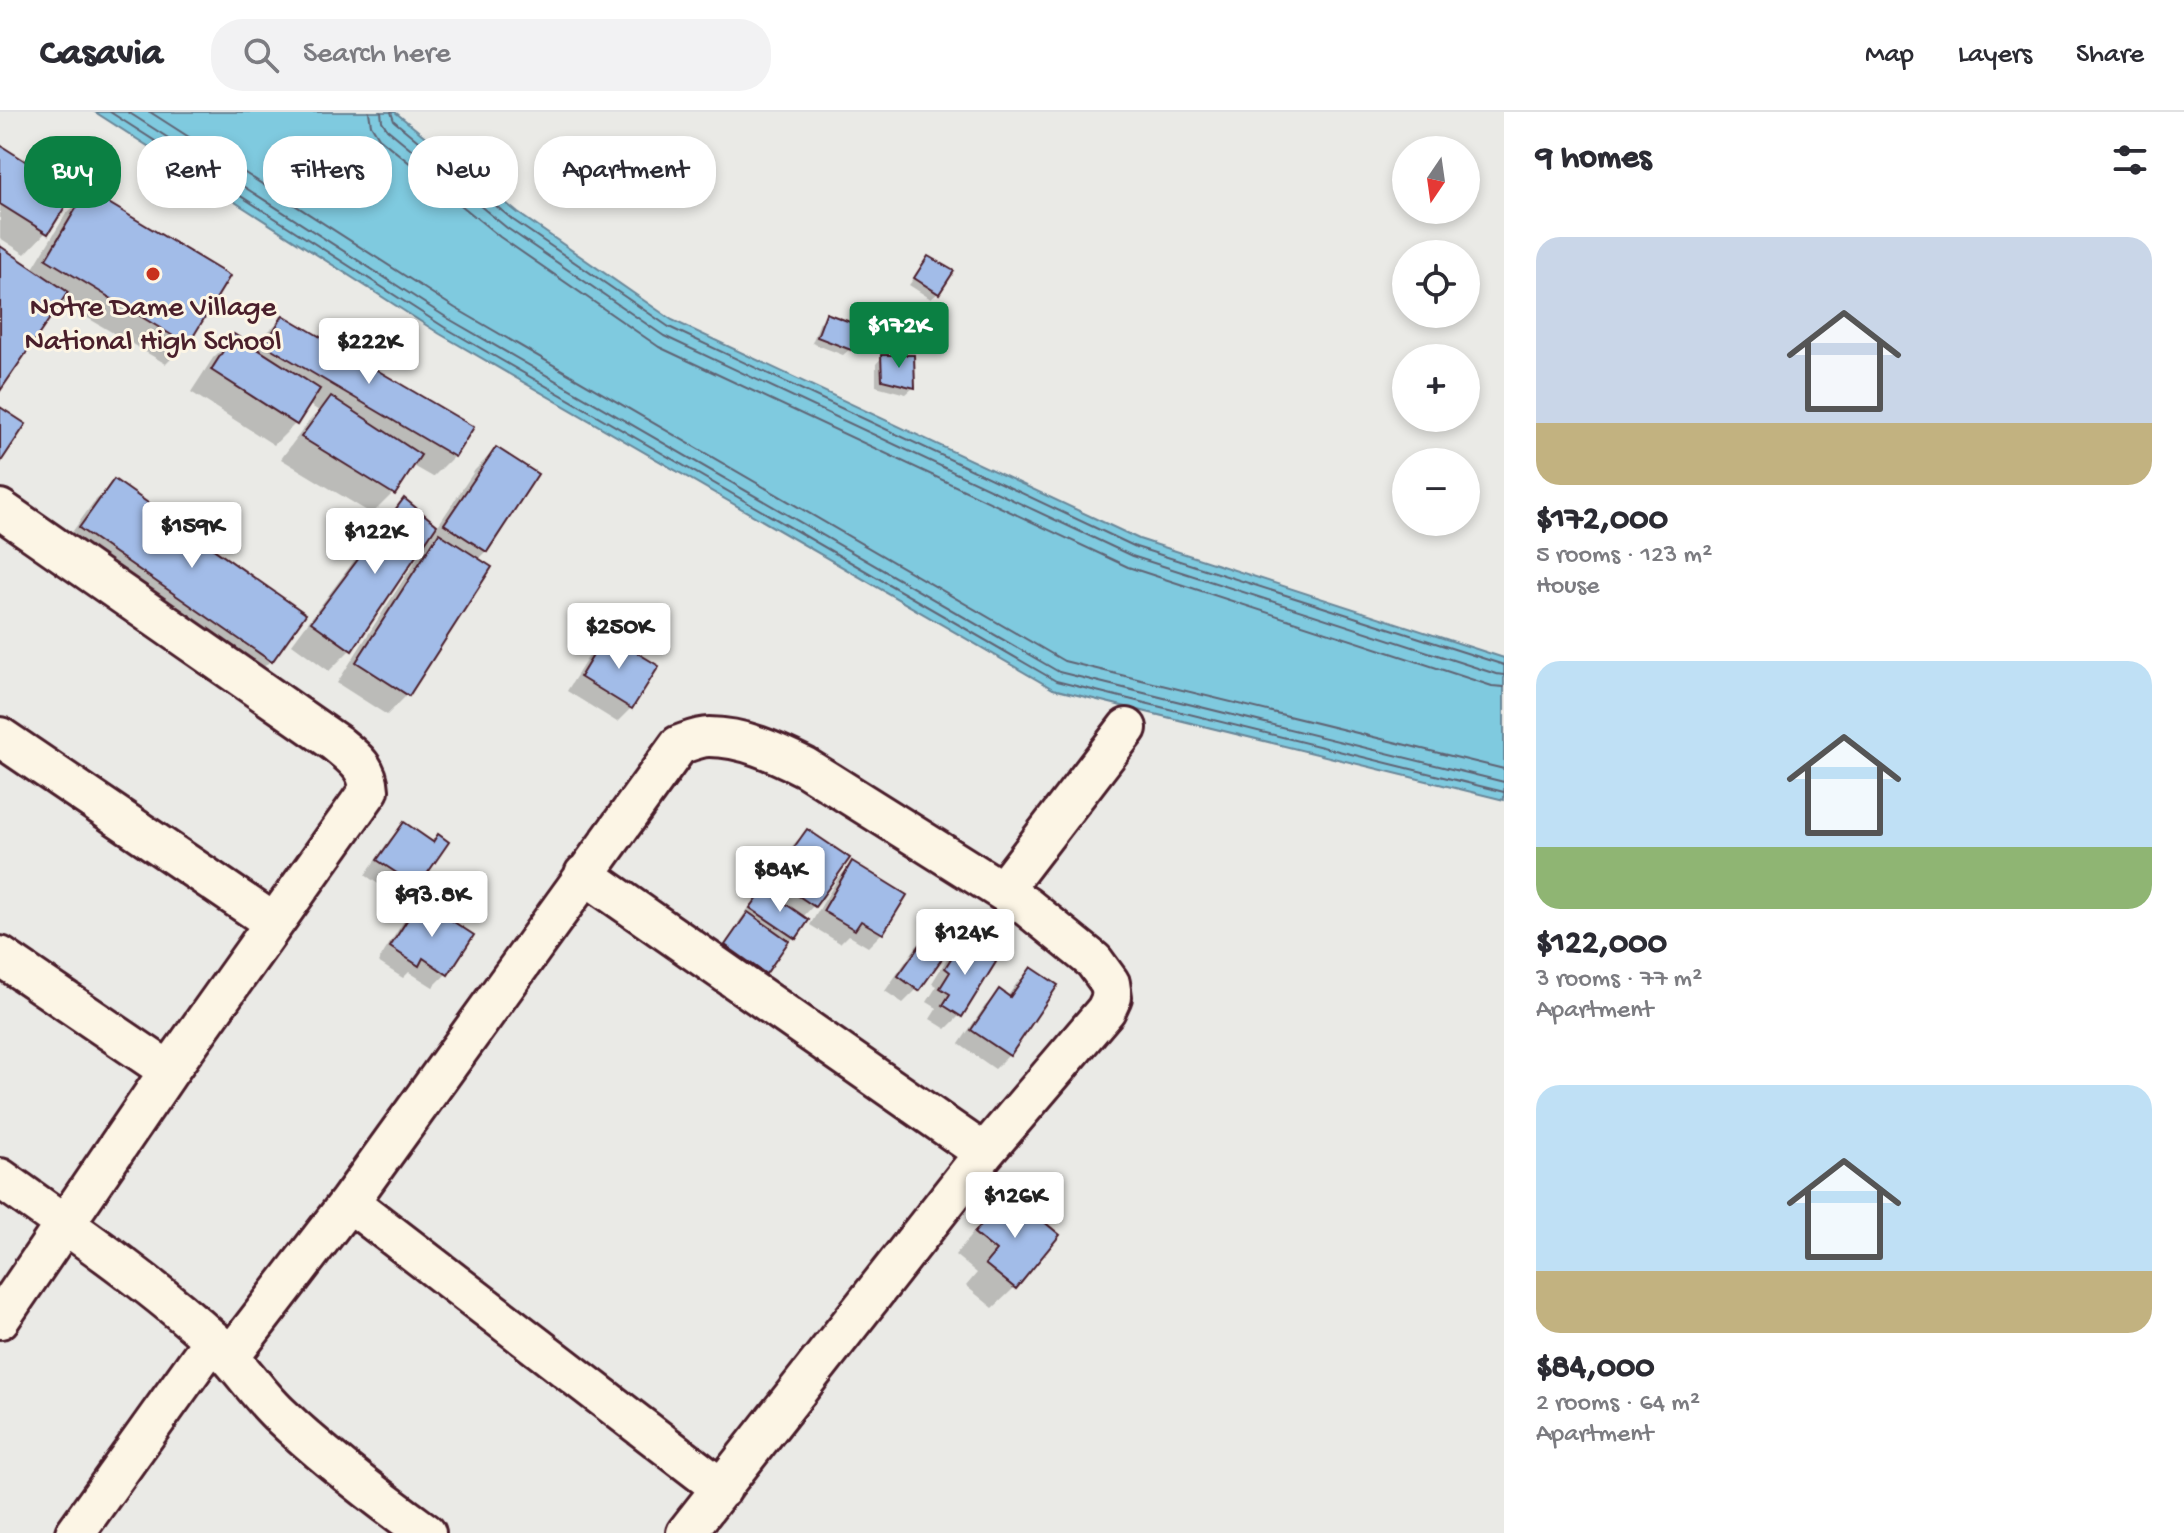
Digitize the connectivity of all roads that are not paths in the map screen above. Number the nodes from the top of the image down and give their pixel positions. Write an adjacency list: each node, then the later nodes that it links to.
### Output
1 (5, 523): 6 (street)
2 (1127, 728): 5 (street)
3 (0, 737): 6 (street)
4 (584, 874): 5 (street); 9 (street); 11 (street)
5 (1002, 891): 9 (street)
6 (274, 923): 8 (street)
7 (0, 956): 8 (street)
8 (169, 1071): 12 (street)
9 (984, 1153): 15 (street)
10 (0, 1178): 12 (street)
11 (349, 1202): 14 (street); 15 (street)
12 (64, 1223): 13 (street); 14 (street)
13 (0, 1319)
14 (221, 1348): 16 (street); 17 (street)
15 (722, 1489): 18 (street)
16 (75, 1533)
17 (426, 1533)
18 (686, 1533)

